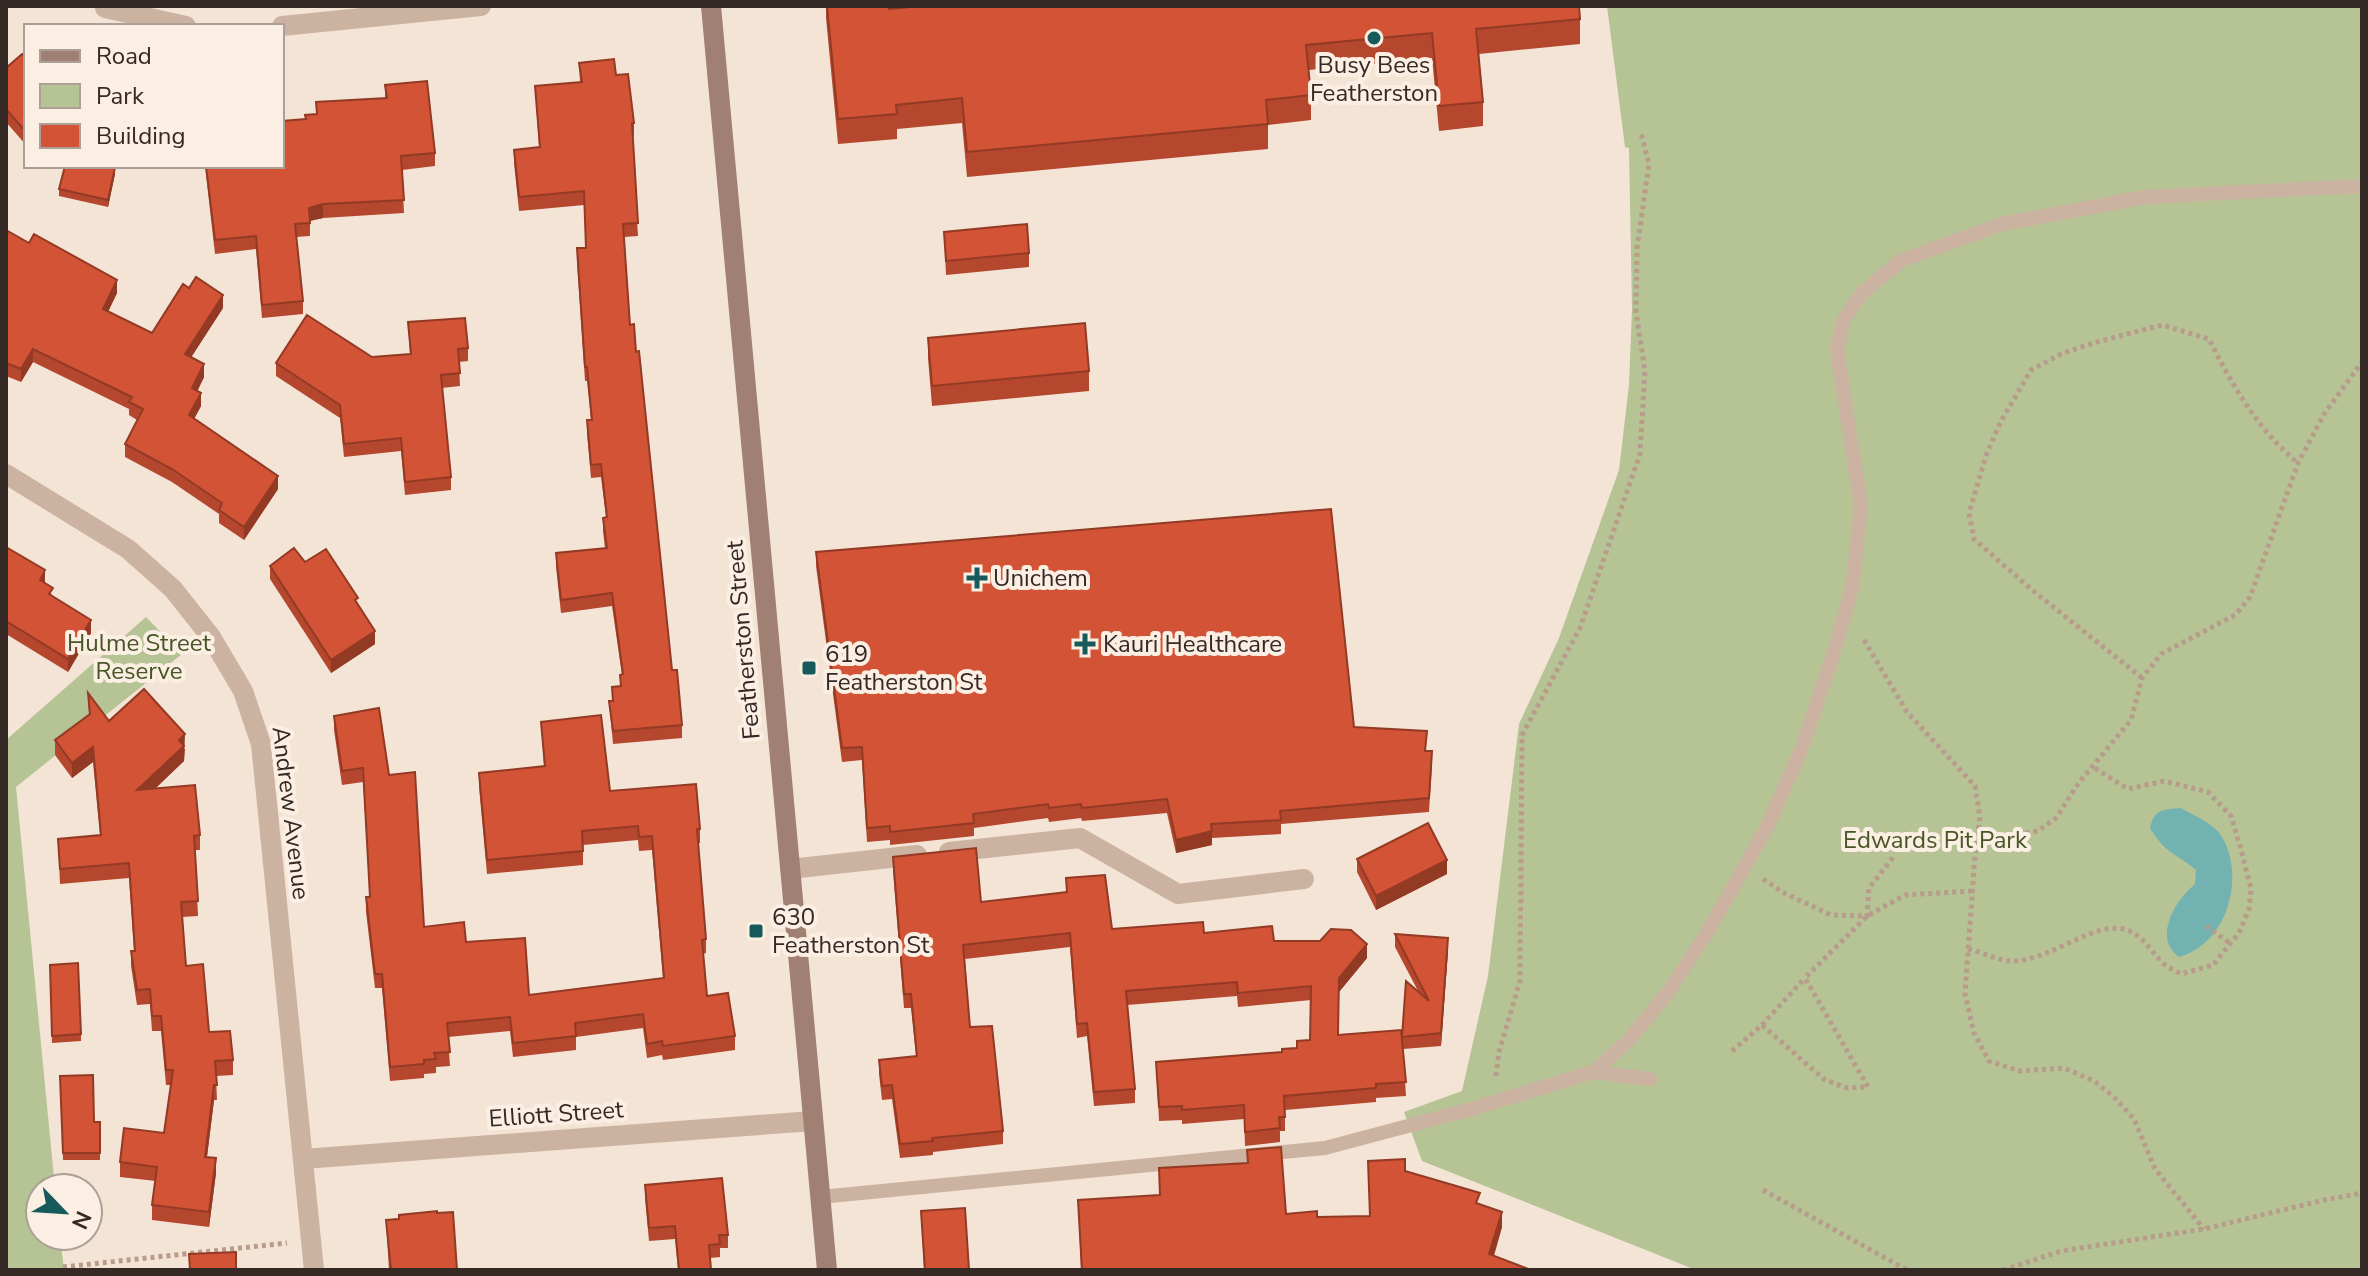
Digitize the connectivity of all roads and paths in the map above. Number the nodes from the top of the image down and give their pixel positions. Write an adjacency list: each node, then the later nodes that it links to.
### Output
1 (481, 6): 5 (street)
2 (711, 6): 17 (main road, Featherston Street)
3 (105, 8): 4 (street)
4 (177, 24)
5 (284, 26)
6 (1641, 133): 29 (path)
7 (2362, 186): 11 (lane)
8 (2362, 362): 9 (path)
9 (2298, 463): 12 (path); 12 (path)
10 (6, 474): 31 (street, Andrew Avenue)
11 (1852, 588): 14 (path); 16 (lane)
12 (2142, 678): 13 (path)
13 (2093, 767): 14 (path); 22 (path)
14 (1978, 840): 19 (path)
15 (1895, 855): 20 (path)
16 (1746, 866): 20 (path); 27 (lane)
17 (790, 869): 18 (street); 30 (main road, Featherston Street)
18 (1304, 879)
19 (1972, 891): 20 (path); 23 (path)
20 (1867, 916): 24 (path)
21 (2206, 926): 22 (path)
22 (2231, 944): 23 (path)
23 (1968, 949): 35 (path)
24 (1805, 978): 25 (path); 25 (path)
25 (1762, 1025): 26 (path)
26 (1732, 1051)
27 (1593, 1072): 28 (lane); 29 (lane)
28 (1650, 1079)
29 (1499, 1101): 34 (lane)
30 (813, 1121): 31 (street, Elliott Street); 34 (main road, Featherston Street)
31 (303, 1159): 36 (street, Andrew Avenue)
32 (1763, 1190): 40 (path)
33 (2362, 1193): 35 (path)
34 (820, 1197): 39 (main road, Featherston Street)
35 (2204, 1229): 41 (path)
36 (312, 1239): 37 (path); 38 (street, Andrew Avenue)
37 (63, 1267)
38 (314, 1270)
39 (827, 1270)
40 (1907, 1270)
41 (2003, 1270)

